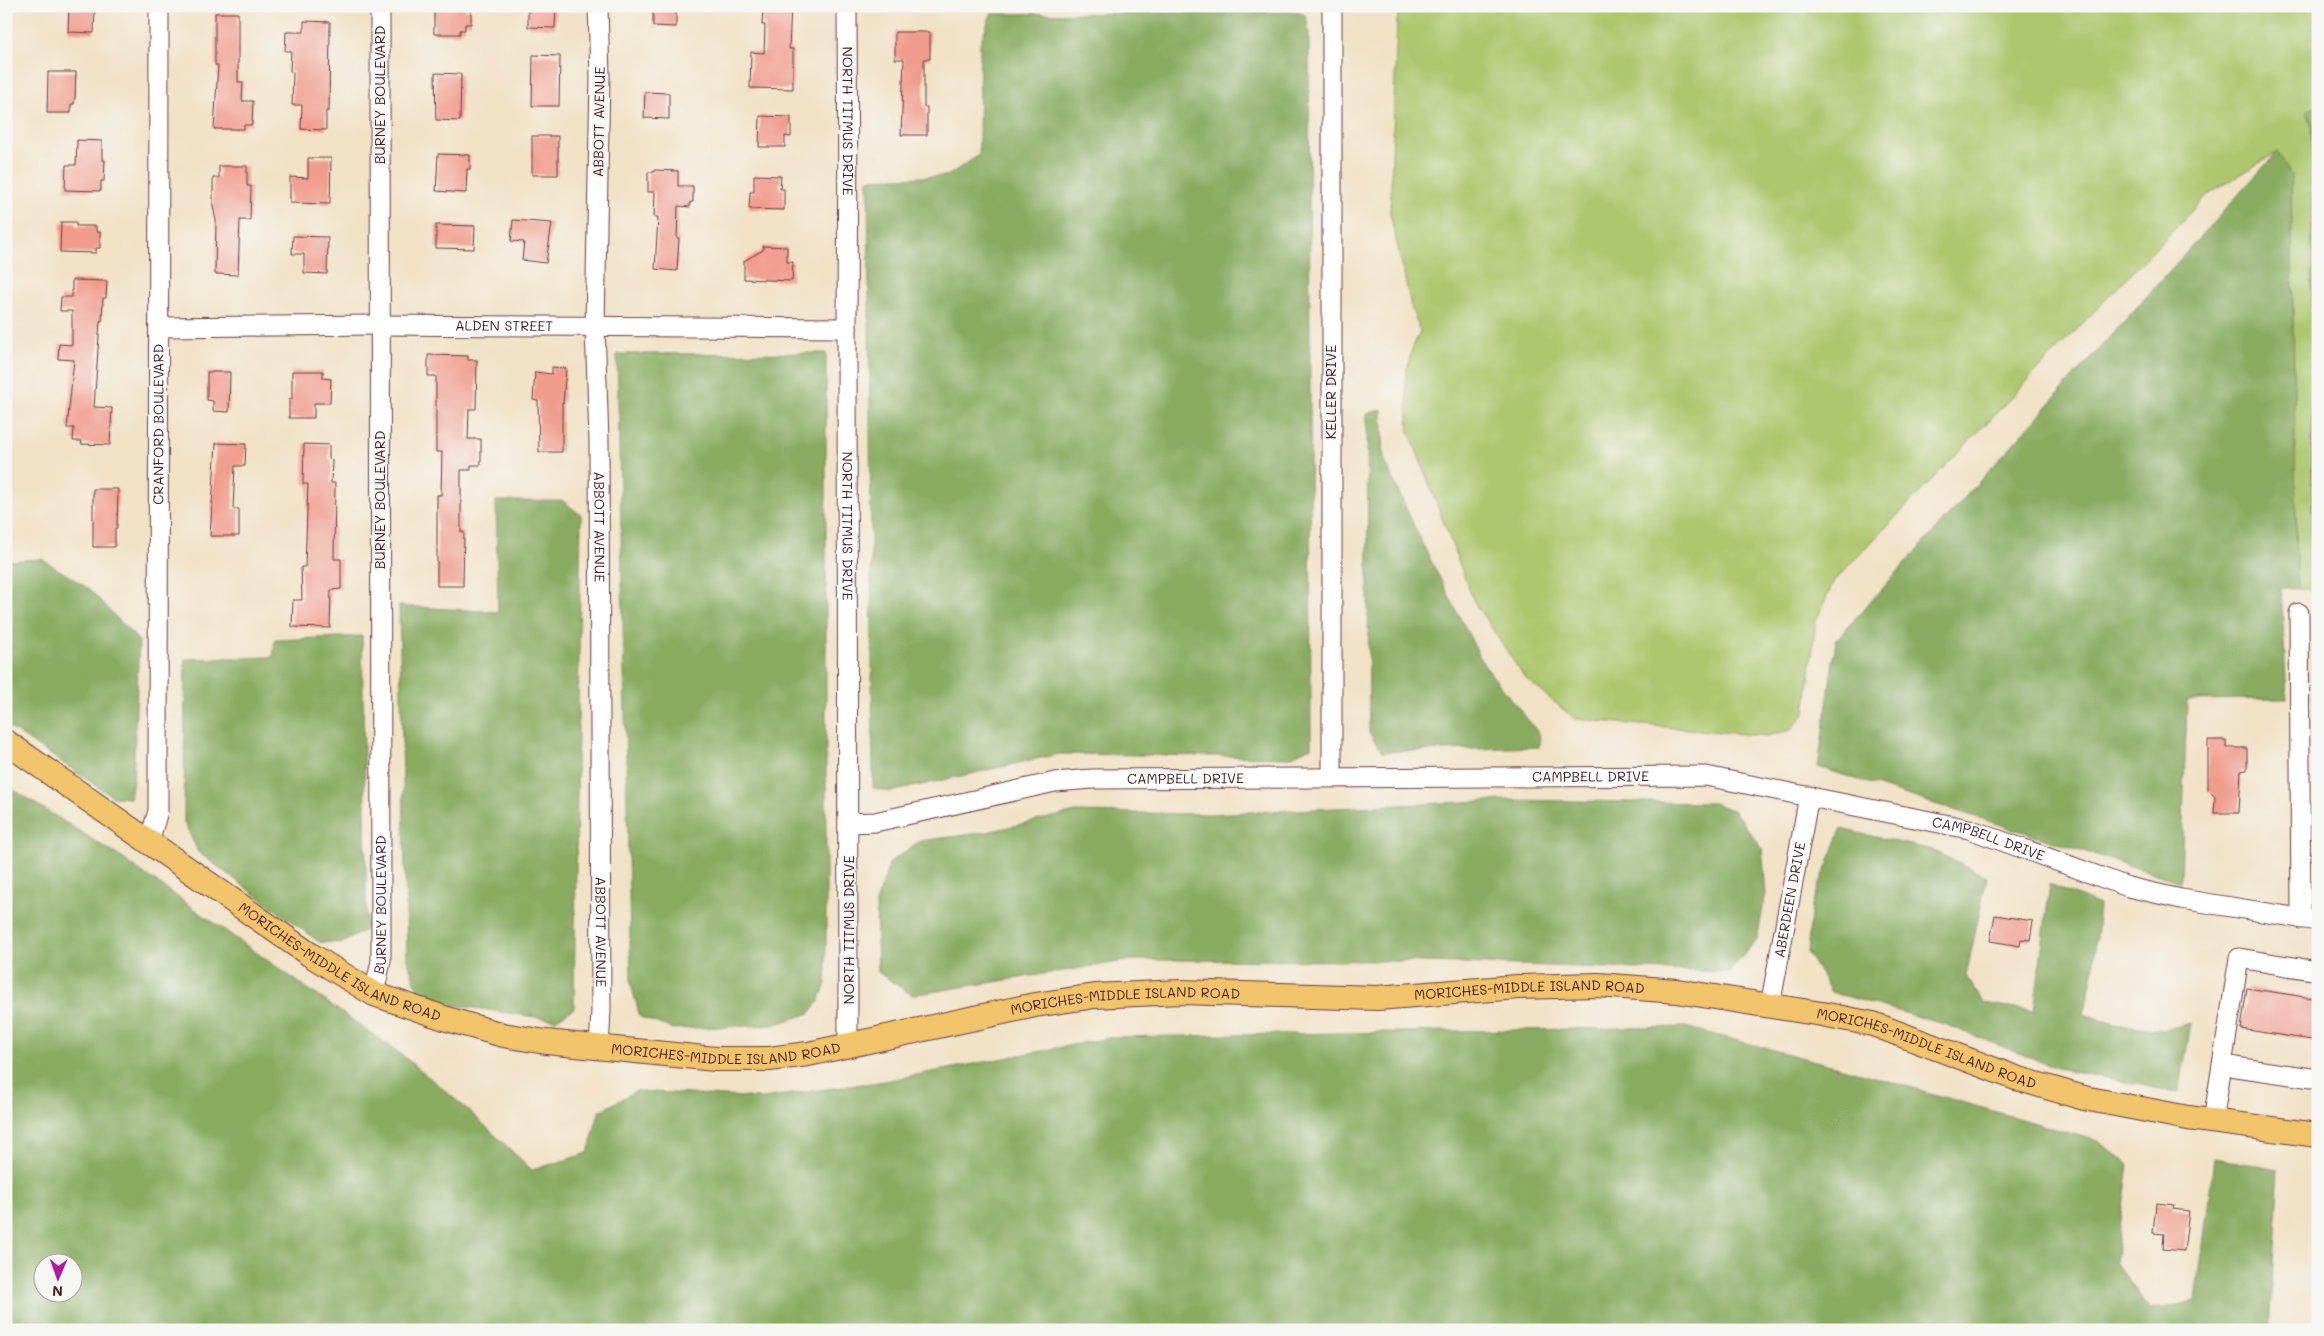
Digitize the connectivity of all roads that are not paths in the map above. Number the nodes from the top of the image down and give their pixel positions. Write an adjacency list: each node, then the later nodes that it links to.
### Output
1 (159, 6): 7 (street, CRANFORD BOULEVARD)
2 (380, 6): 6 (street, BURNEY BOULEVARD)
3 (598, 6): 8 (street, ABBOTT AVENUE)
4 (847, 6): 9 (street, NORTH TITMUS DRIVE)
5 (1332, 6): 12 (street, KELLER DRIVE)
6 (379, 325): 7 (street, ALDEN STREET); 8 (street, ALDEN STREET); 18 (street, BURNEY BOULEVARD)
7 (160, 327): 15 (street, CRANFORD BOULEVARD)
8 (595, 327): 9 (street, ALDEN STREET); 21 (street, ABBOTT AVENUE)
9 (847, 328): 14 (street, NORTH TITMUS DRIVE)
10 (2299, 613): 16 (street)
11 (6, 742): 15 (main road, MORICHES-MIDDLE ISLAND ROAD)
12 (1332, 777): 13 (street, CAMPBELL DRIVE); 14 (street, CAMPBELL DRIVE)
13 (1809, 796): 16 (street, CAMPBELL DRIVE); 19 (street, ABERDEEN DRIVE)
14 (850, 823): 20 (street, NORTH TITMUS DRIVE)
15 (149, 842): 18 (main road, MORICHES-MIDDLE ISLAND ROAD)
16 (2310, 920)
17 (2318, 971): 22 (street)
18 (374, 994): 21 (main road, MORICHES-MIDDLE ISLAND ROAD)
19 (1770, 1006): 20 (main road, MORICHES-MIDDLE ISLAND ROAD); 24 (main road, MORICHES-MIDDLE ISLAND ROAD)
20 (848, 1045): 21 (main road, MORICHES-MIDDLE ISLAND ROAD)
21 (598, 1048)
22 (2222, 1065): 23 (street); 24 (street)
23 (2318, 1079)
24 (2213, 1121): 25 (main road, MORICHES-MIDDLE ISLAND ROAD)
25 (2318, 1135)

